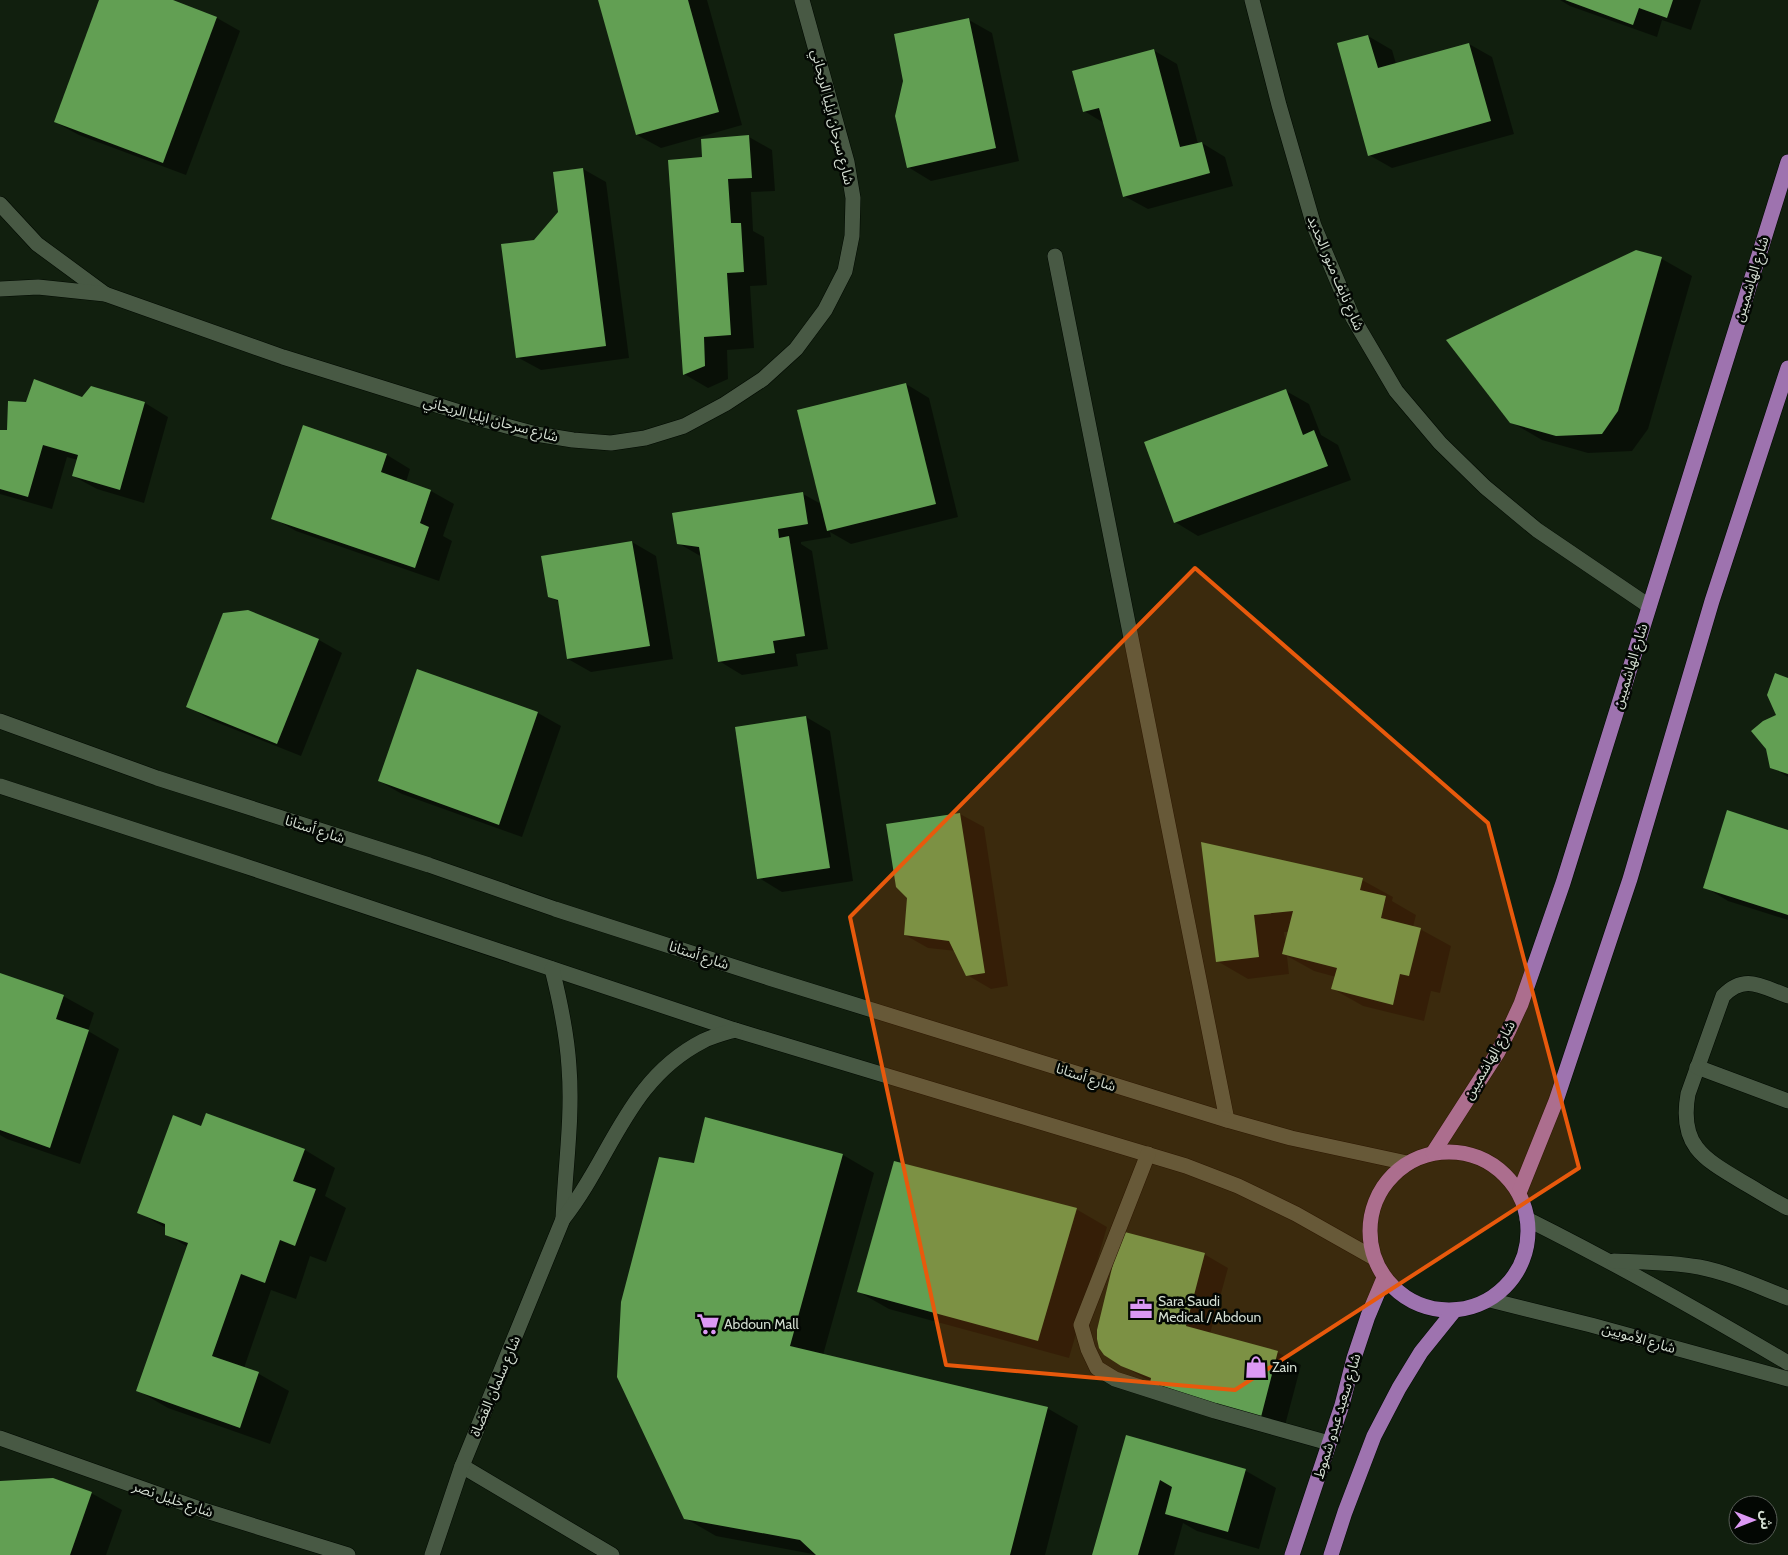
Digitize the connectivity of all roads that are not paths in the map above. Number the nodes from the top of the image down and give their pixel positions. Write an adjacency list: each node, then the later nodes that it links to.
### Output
1 (802, 0): 7 (street, شارع سرحان ايليا الريحاني)
2 (1252, 0): 9 (street, شارع نايف منور الحديد)
3 (1788, 162): 9 (main road, شارع الهاشميين)
4 (0, 204): 7 (street, شارع سرحان ايليا الريحاني)
5 (1054, 256): 17 (street)
6 (0, 289): 7 (street, شارع سرحان ايليا الريحاني)
7 (105, 294)
8 (1788, 368): 21 (main road)
9 (1649, 606): 18 (main road, شارع الهاشميين)
10 (0, 721): 17 (street, شارع أستانا)
11 (0, 786): 12 (street)
12 (552, 969): 14 (street); 23 (street, شارع سلمان القضاة)
13 (1788, 996): 15 (street)
14 (735, 1030): 19 (street); 23 (street, شارع سلمان القضاة)
15 (1698, 1067): 16 (street); 22 (street)
16 (1788, 1101)
17 (1226, 1120): 20 (street, شارع أستانا)
18 (1433, 1153): 20 (main road); 21 (main road)
19 (1148, 1154): 25 (street); 34 (street)
20 (1407, 1163): 25 (main road)
21 (1519, 1193): 24 (main road)
22 (1788, 1208)
23 (563, 1219): 35 (street, شارع سلمان القضاة)
24 (1527, 1219): 26 (street); 29 (main road)
25 (1374, 1258): 27 (main road)
26 (1610, 1260): 28 (street); 31 (street)
27 (1384, 1278): 30 (main road); 34 (main road, شارع سعيد عبدو شموط)
28 (1788, 1298)
29 (1490, 1300): 30 (main road); 32 (street, شارع الأمويين)
30 (1454, 1311): 40 (main road)
31 (1788, 1363)
32 (1788, 1379)
33 (0, 1438): 36 (street, شارع خليل نصر)
34 (1329, 1443): 39 (main road, شارع سعيد عبدو شموط)
35 (462, 1466): 37 (street, شارع سلمان القضاة); 38 (street)
36 (348, 1555)
37 (432, 1555)
38 (612, 1555)
39 (1292, 1555)
40 (1331, 1555)

